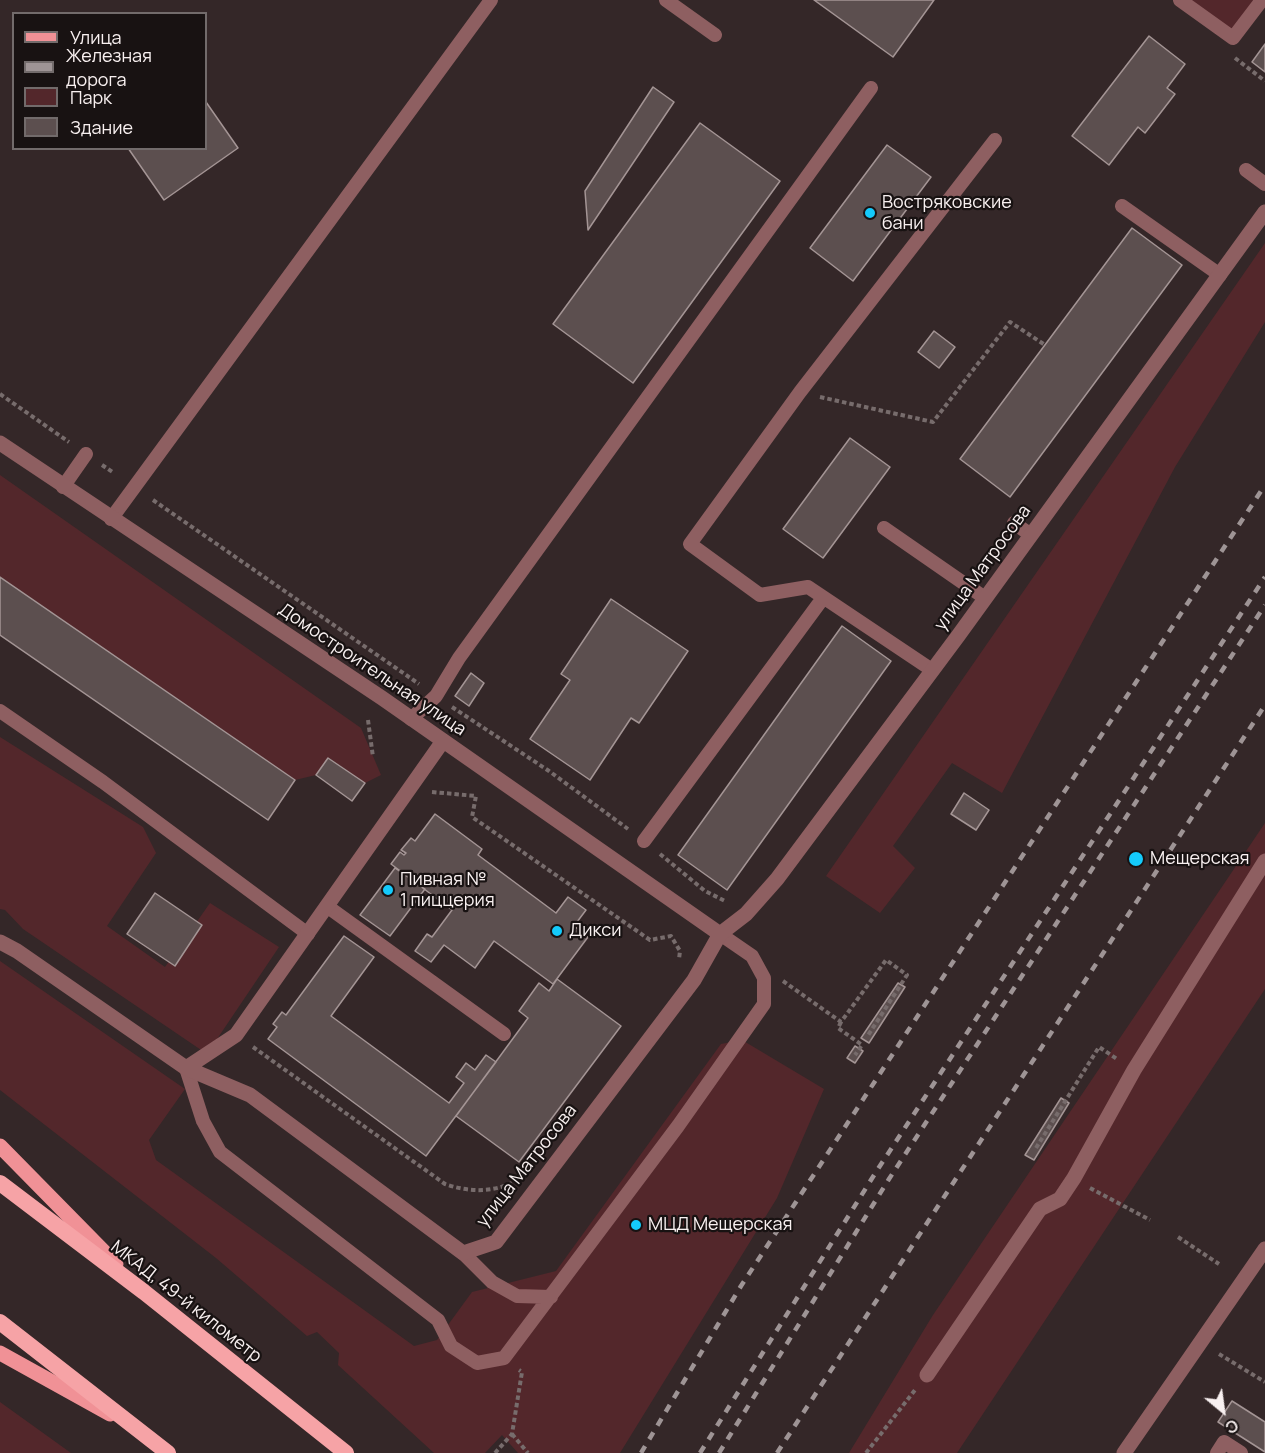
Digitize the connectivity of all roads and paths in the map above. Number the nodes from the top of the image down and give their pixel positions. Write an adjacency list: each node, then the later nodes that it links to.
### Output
1 (491, 0): 23 (lane)
2 (666, 0): 5 (lane)
3 (1180, 0): 6 (lane)
4 (1262, 0): 6 (lane)
5 (715, 35)
6 (1233, 38): 7 (path)
7 (1265, 81)
8 (870, 88): 30 (lane)
9 (994, 140): 16 (lane)
10 (1246, 170): 11 (lane)
11 (1265, 184)
12 (1122, 206): 14 (lane)
13 (1265, 212): 14 (street, улица Матросова)
14 (1220, 275): 26 (street, улица Матросова)
15 (1045, 345): 16 (path)
16 (800, 393): 27 (lane)
17 (0, 394): 19 (path)
18 (0, 443): 21 (street, Домостроительная улица)
19 (86, 454): 20 (path); 21 (lane)
20 (114, 473)
21 (63, 487): 23 (street, Домостроительная улица)
22 (153, 500): 30 (path)
23 (111, 519): 32 (street, Домостроительная улица)
24 (1014, 523): 26 (lane)
25 (884, 528): 28 (lane)
26 (1031, 535): 28 (street, улица Матросова)
27 (823, 598): 29 (lane); 37 (lane)
28 (985, 598): 29 (street, улица Матросова)
29 (932, 670): 42 (street, улица Матросова)
30 (436, 696): 32 (lane); 37 (path)
31 (0, 711): 41 (lane)
32 (411, 719): 34 (street, Домостроительная улица)
33 (368, 720): 35 (path)
34 (443, 741): 36 (street); 42 (street, Домостроительная улица)
35 (373, 757)
36 (411, 790): 40 (street); 43 (path)
37 (644, 841): 39 (path)
38 (1265, 861): 52 (street)
39 (725, 901)
40 (328, 907): 41 (street); 47 (lane)
41 (308, 934): 48 (street)
42 (720, 934): 61 (street, улица Матросова); 64 (lane)
43 (671, 936)
44 (0, 942): 51 (street)
45 (777, 976): 46 (path)
46 (842, 1022): 49 (path); 50 (path)
47 (504, 1034)
48 (236, 1035): 51 (street); 56 (path)
49 (867, 1037)
50 (855, 1055)
51 (186, 1068): 61 (street); 68 (lane)
52 (1134, 1070): 54 (path); 55 (street)
53 (0, 1146): 63 (main road)
54 (1036, 1148)
55 (1074, 1178): 58 (path); 69 (street)
56 (519, 1179)
57 (0, 1183): 63 (highway, МКАД, 49-й километр)
58 (1150, 1220)
59 (1178, 1237): 62 (path)
60 (1265, 1249): 78 (street)
61 (463, 1253): 64 (lane)
62 (1219, 1264)
63 (144, 1292): 74 (highway, МКАД, 49-й километр)
64 (551, 1297): 68 (lane)
65 (0, 1322): 71 (highway)
66 (0, 1353): 71 (main road)
67 (1218, 1353): 70 (path)
68 (504, 1358): 72 (path)
69 (927, 1375): 77 (path)
70 (1265, 1382)
71 (141, 1432): 73 (highway)
72 (512, 1434): 75 (path); 76 (path)
73 (168, 1453)
74 (346, 1453)
75 (495, 1453)
76 (528, 1453)
77 (866, 1453)
78 (1124, 1453)
79 (1216, 1453): 80 (lane)
80 (1241, 1453)

